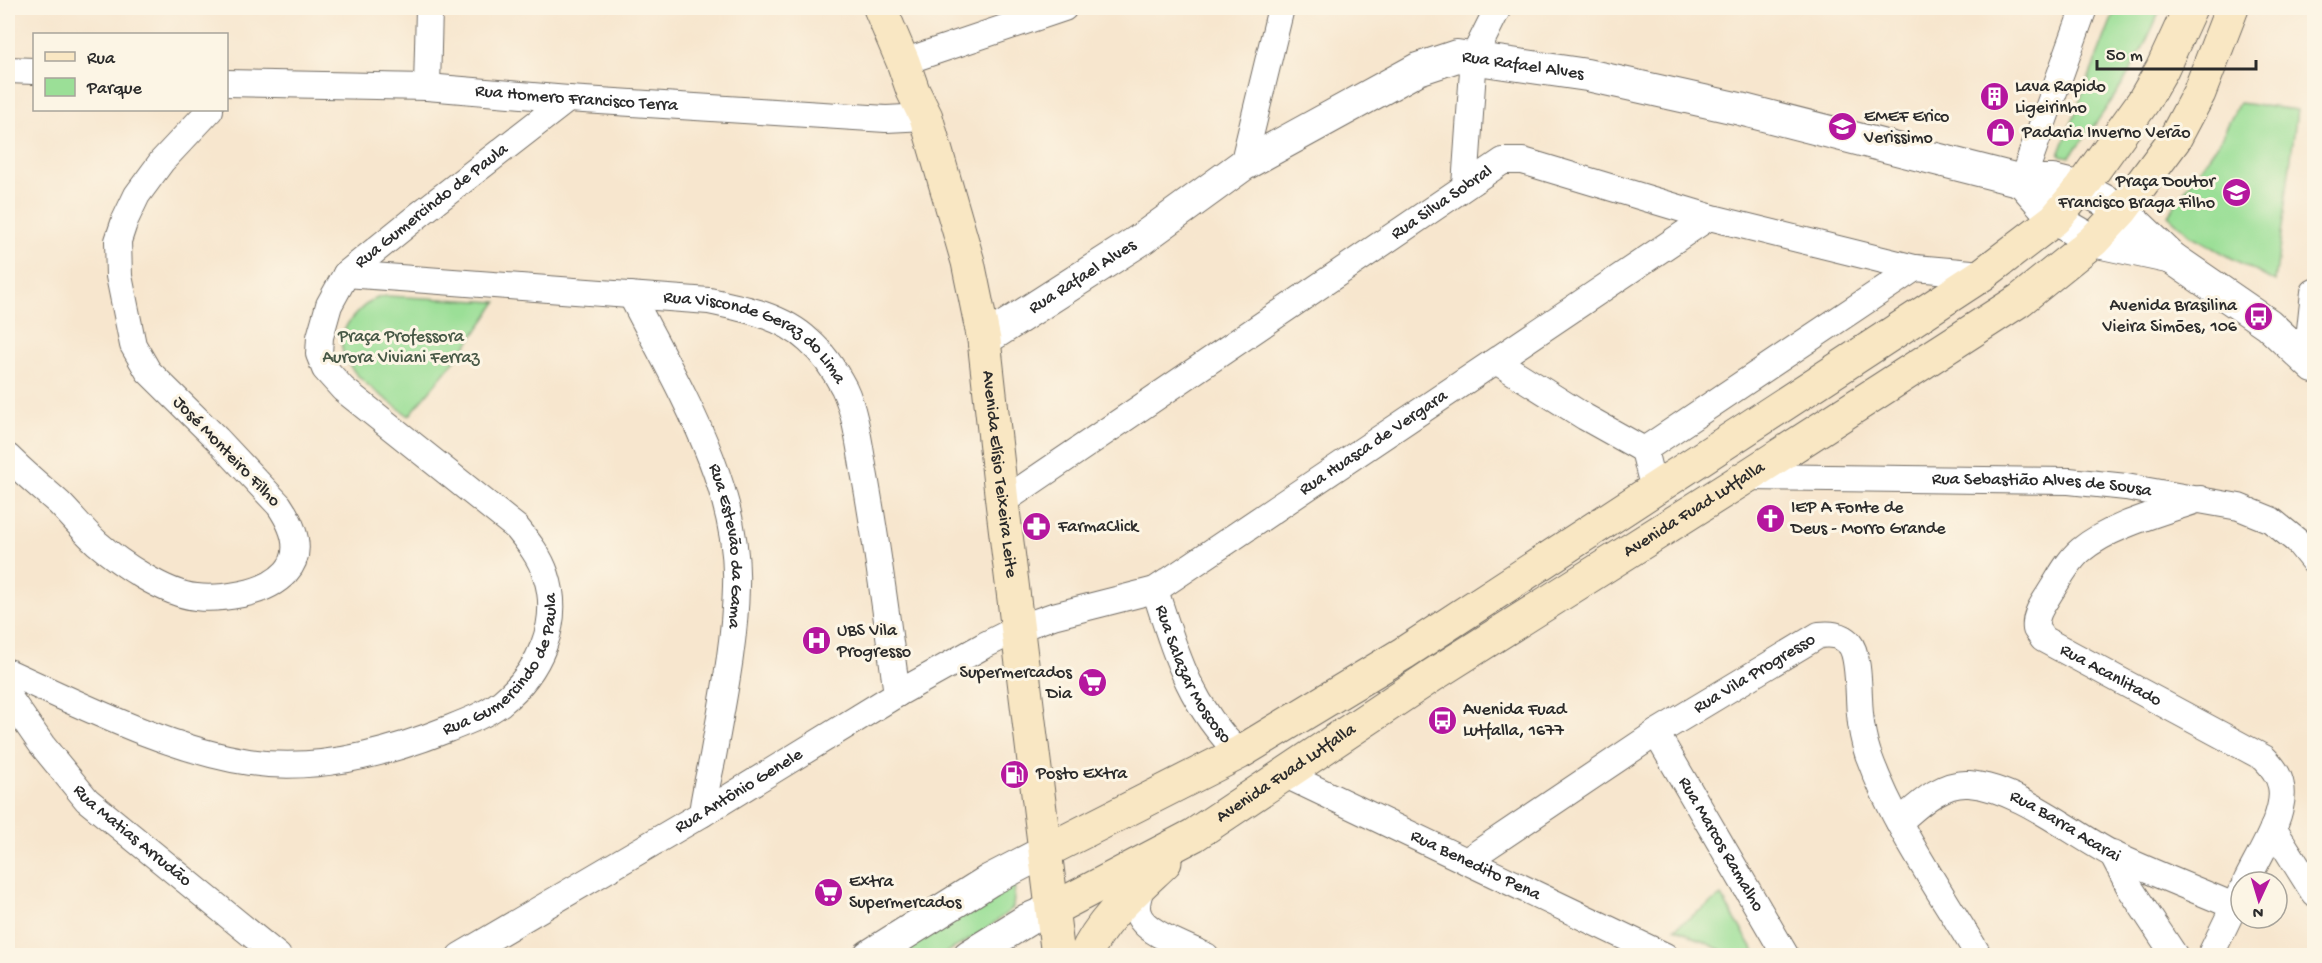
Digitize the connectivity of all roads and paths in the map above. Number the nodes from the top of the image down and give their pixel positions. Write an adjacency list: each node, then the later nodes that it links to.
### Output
1 (429, 8): 14 (street)
2 (880, 8): 10 (main road, Avenida Elísio Teixeira Leite)
3 (1064, 8): 10 (street)
4 (1281, 8): 18 (street)
5 (1498, 8): 9 (street)
6 (2084, 8): 19 (street)
7 (2190, 8): 21 (main road, Avenida Fuad Lutfalla)
8 (2232, 8): 22 (main road, Avenida Fuad Lutfalla)
9 (1474, 56): 18 (street, Rua Rafael Alves); 19 (street, Rua Rafael Alves); 20 (street)
10 (903, 62): 17 (main road, Avenida Elísio Teixeira Leite)
11 (8, 70): 12 (street)
12 (33, 71)
13 (229, 86): 14 (street, Rua Homero Francisco Terra)
14 (427, 87): 15 (street, Rua Homero Francisco Terra)
15 (568, 99): 17 (street, Rua Homero Francisco Terra); 28 (street, Rua Gumercindo de Paula)
16 (209, 111): 36 (street, José Monteiro Filho)
17 (926, 117): 32 (main road, Avenida Elísio Teixeira Leite)
18 (1244, 165): 32 (street, Rua Rafael Alves)
19 (2022, 181): 21 (street, Rua Rafael Alves); 24 (street)
20 (1465, 186): 23 (street, Rua Silva Sobral); 40 (street, Rua Silva Sobral)
21 (2081, 188): 22 (street, Rua Rafael Alves); 24 (main road, Avenida Fuad Lutfalla)
22 (2122, 210): 25 (main road, Avenida Fuad Lutfalla); 26 (street, Rua Rafael Alves)
23 (1709, 217): 27 (street, Rua Silva Sobral); 33 (street, Rua Huasca de Vergara)
24 (2055, 219): 25 (street); 29 (main road, Avenida Fuad Lutfalla)
25 (2093, 241): 26 (street); 37 (main road, Avenida Fuad Lutfalla)
26 (2172, 258): 34 (street)
27 (1915, 268): 29 (street, Rua Silva Sobral); 35 (street)
28 (346, 274): 31 (street, Rua Visconde Geraz do Lima); 44 (street, Rua Gumercindo de Paula)
29 (1983, 274): 38 (main road, Avenida Fuad Lutfalla)
30 (2314, 292): 34 (street)
31 (631, 295): 46 (street, Rua Visconde Geraz do Lima); 52 (street, Rua Estevão da Gama)
32 (984, 340): 40 (main road, Avenida Elísio Teixeira Leite)
33 (1496, 361): 35 (street); 42 (street, Rua Huasca de Vergara)
34 (2311, 362)
35 (1644, 450): 38 (street)
36 (8, 457)
37 (1746, 477): 39 (street, Rua Sebastião Alves de Sousa); 48 (main road, Avenida Fuad Lutfalla)
38 (1654, 490): 45 (main road, Avenida Fuad Lutfalla)
39 (2199, 499): 41 (street, Rua Sebastião Alves de Sousa); 54 (street, Rua Acanlitado)
40 (1002, 502): 43 (main road, Avenida Elísio Teixeira Leite)
41 (2314, 562)
42 (1155, 590): 43 (street, Rua Huasca de Vergara); 50 (street, Rua Salazar Moscoso)
43 (1019, 628): 46 (street, Rua Antônio Genele); 56 (main road, Avenida Elísio Teixeira Leite)
44 (8, 672)
45 (1368, 675): 48 (main road); 50 (main road, Avenida Fuad Lutfalla)
46 (897, 694): 52 (street, Rua Antônio Genele)
47 (8, 696): 65 (street, Rua Matias Arrudão)
48 (1378, 712): 51 (main road, Avenida Fuad Lutfalla)
49 (1656, 733): 53 (street, Rua Vila Progresso); 58 (street, Rua Vila Progresso); 73 (street, Rua Marcos Ramalho)
50 (1239, 753): 56 (main road, Avenida Fuad Lutfalla)
51 (1286, 775): 55 (main road, Avenida Fuad Lutfalla); 58 (street, Rua Benedito Pena)
52 (702, 814): 66 (street, Rua Antônio Genele)
53 (1899, 822): 57 (street, Rua Barra Acarai); 74 (street, Rua Vila Progresso)
54 (2273, 828): 59 (street, Rua Acanlitado); 61 (street)
55 (1194, 835): 60 (main road); 63 (main road, Avenida Fuad Lutfalla)
56 (1046, 851): 63 (main road, Avenida Elísio Teixeira Leite); 67 (street)
57 (2112, 854): 62 (street, Rua Barra Acarai); 75 (street)
58 (1466, 861): 72 (street, Rua Benedito Pena)
59 (2252, 870)
60 (1142, 885): 70 (main road); 71 (street)
61 (2314, 893)
62 (2229, 896)
63 (1053, 909): 68 (street); 69 (main road, Avenida Elísio Teixeira Leite)
64 (2229, 917): 76 (street)
65 (278, 956)
66 (460, 956)
67 (869, 956)
68 (969, 956)
69 (1058, 956)
70 (1085, 956)
71 (1206, 956)
72 (1665, 956)
73 (1786, 956)
74 (1979, 956)
75 (2175, 956)
76 (2210, 956)

